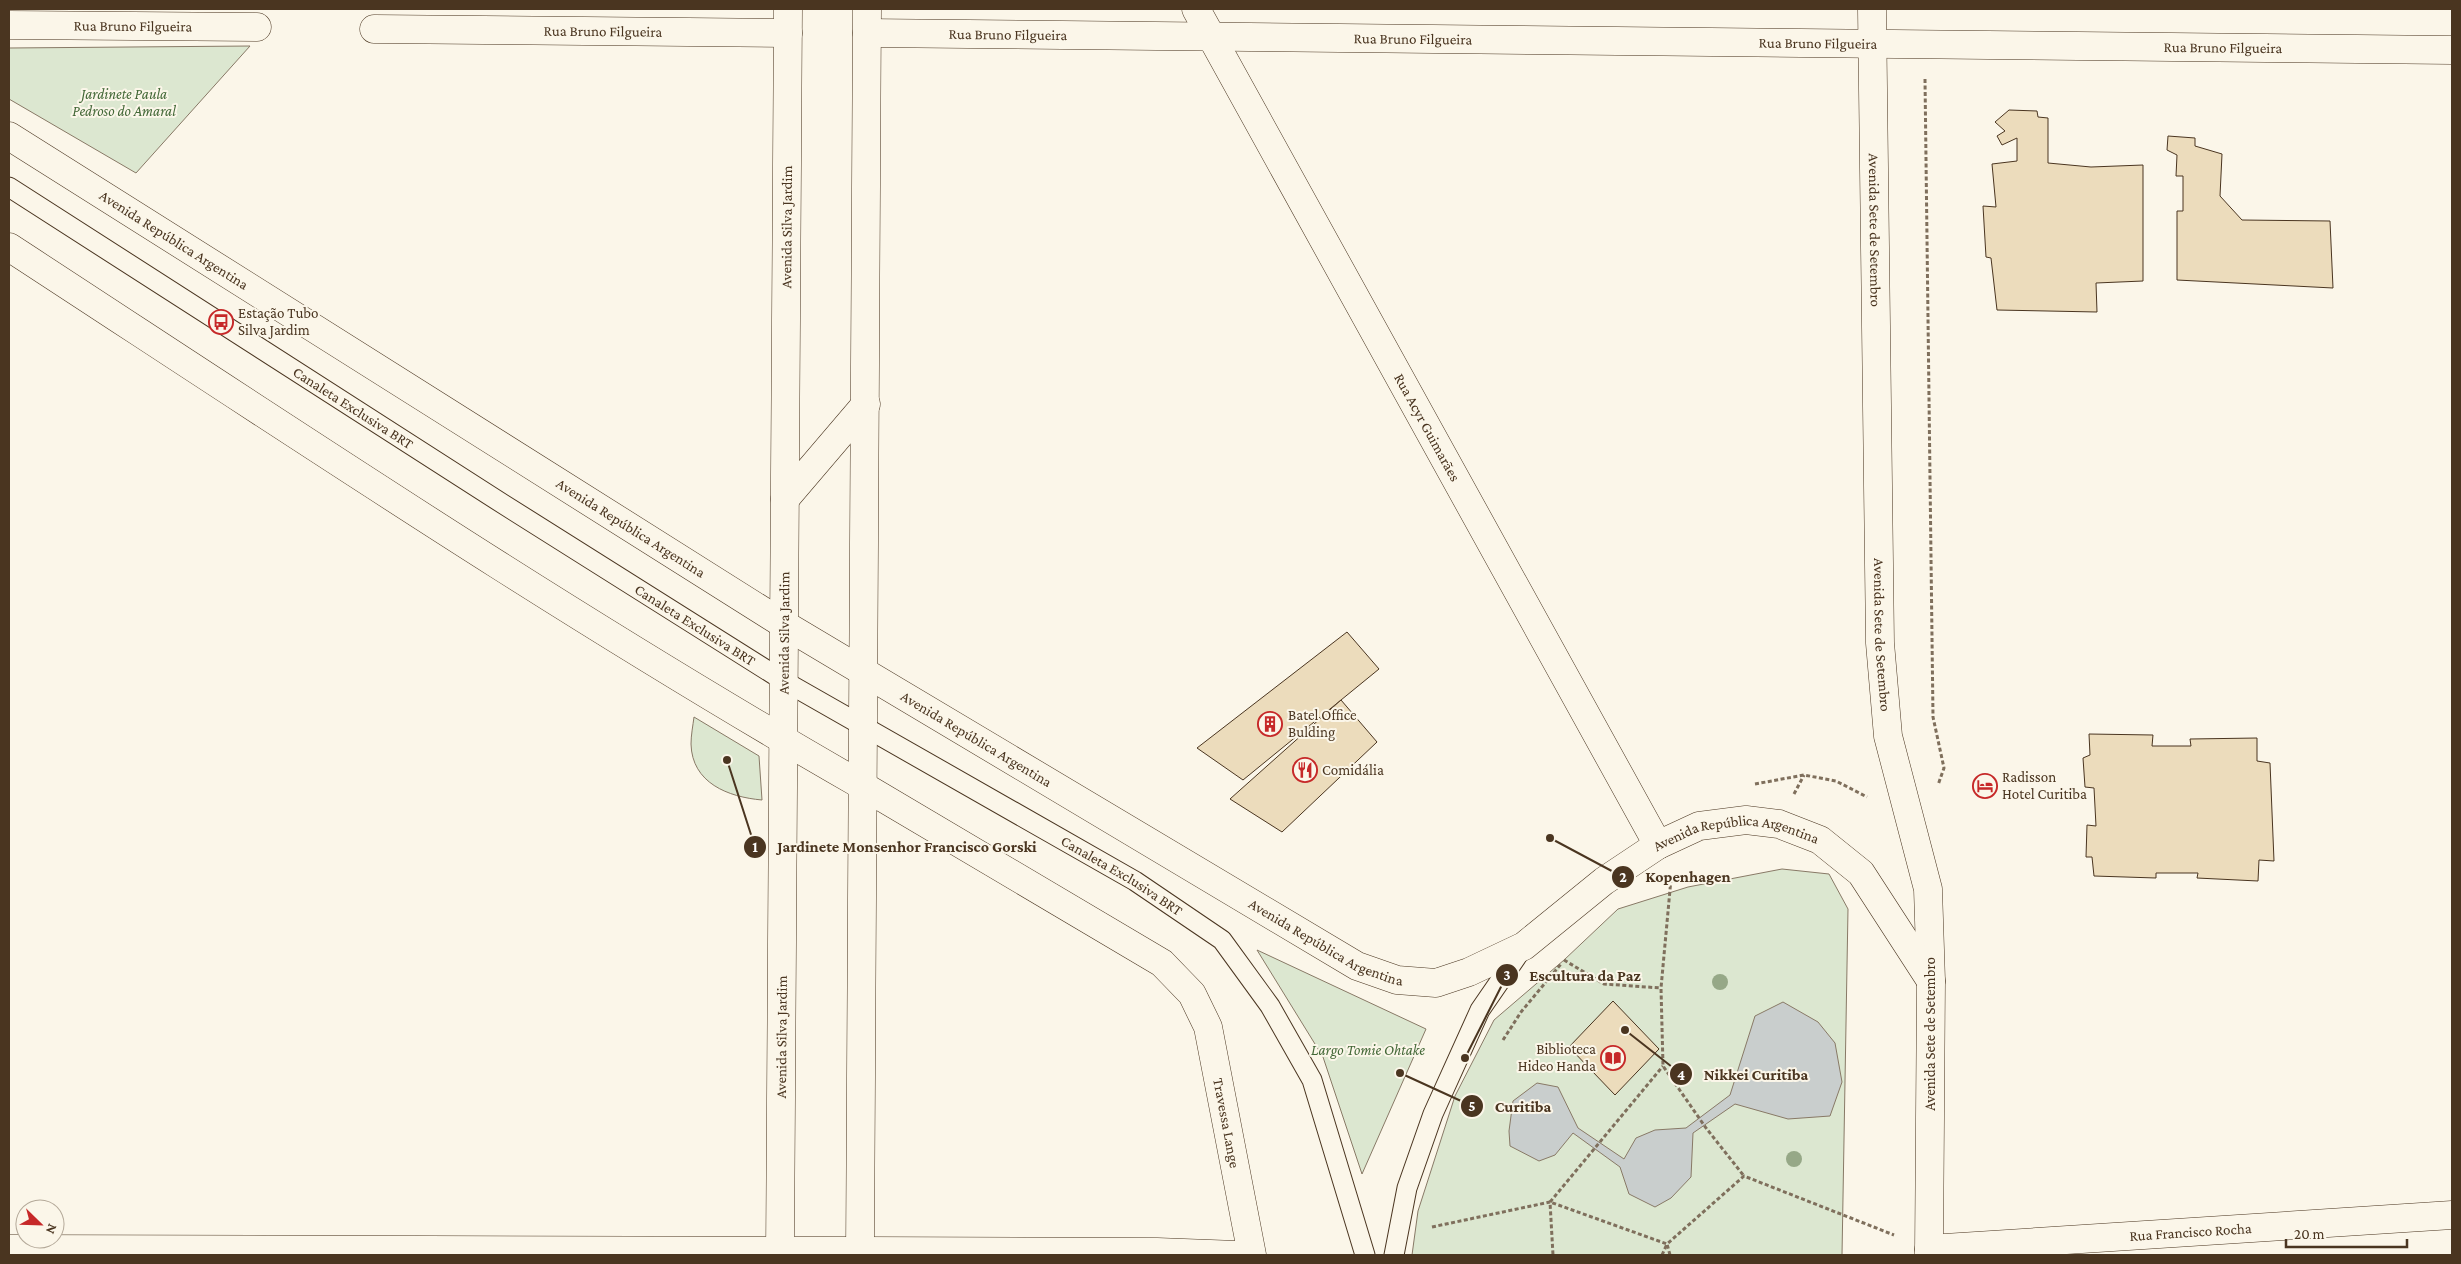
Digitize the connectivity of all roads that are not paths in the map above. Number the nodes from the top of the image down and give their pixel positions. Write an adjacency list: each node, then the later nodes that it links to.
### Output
1 (1196, 9): 8 (street, Rua Acyr Guimarães)
2 (1872, 9): 9 (street, Avenida Sete de Setembro)
3 (788, 21): 7 (street, Rua Bruno Filgueira); 15 (street, Avenida Silva Jardim)
4 (867, 21): 8 (street, Rua Bruno Filgueira); 14 (street)
5 (9, 25): 6 (street, Rua Bruno Filgueira)
6 (258, 27)
7 (374, 29)
8 (1212, 37): 9 (street, Rua Bruno Filgueira); 22 (street, Rua Acyr Guimarães)
9 (1872, 45): 10 (street, Rua Bruno Filgueira); 24 (street, Avenida Sete de Setembro)
10 (2452, 50)
11 (9, 136): 16 (street, Avenida República Argentina)
12 (9, 188): 18 (lane, Canaleta Exclusiva BRT)
13 (9, 247): 20 (street)
14 (866, 404): 15 (street); 17 (street)
15 (785, 499): 16 (street, Avenida Silva Jardim)
16 (785, 625): 17 (street, Avenida República Argentina); 18 (street, Avenida Silva Jardim)
17 (864, 674): 19 (street); 23 (street, Avenida República Argentina)
18 (784, 680): 19 (lane, Canaleta Exclusiva BRT); 20 (street, Avenida Silva Jardim)
19 (864, 727): 21 (street); 32 (lane, Canaleta Exclusiva BRT)
20 (784, 741): 21 (street); 28 (street, Avenida Silva Jardim)
21 (863, 786): 29 (street); 31 (street, Travessa Lange)
22 (1658, 845): 23 (street, Avenida República Argentina); 24 (street, Avenida República Argentina)
23 (1524, 946): 33 (lane)
24 (1932, 981): 27 (street, Avenida Sete de Setembro)
25 (2452, 1215): 27 (street, Rua Francisco Rocha)
26 (9, 1249): 28 (street)
27 (1929, 1252)
28 (780, 1253): 29 (street)
29 (860, 1253): 30 (street)
30 (1237, 1255)
31 (1252, 1255)
32 (1365, 1255)
33 (1394, 1255)

